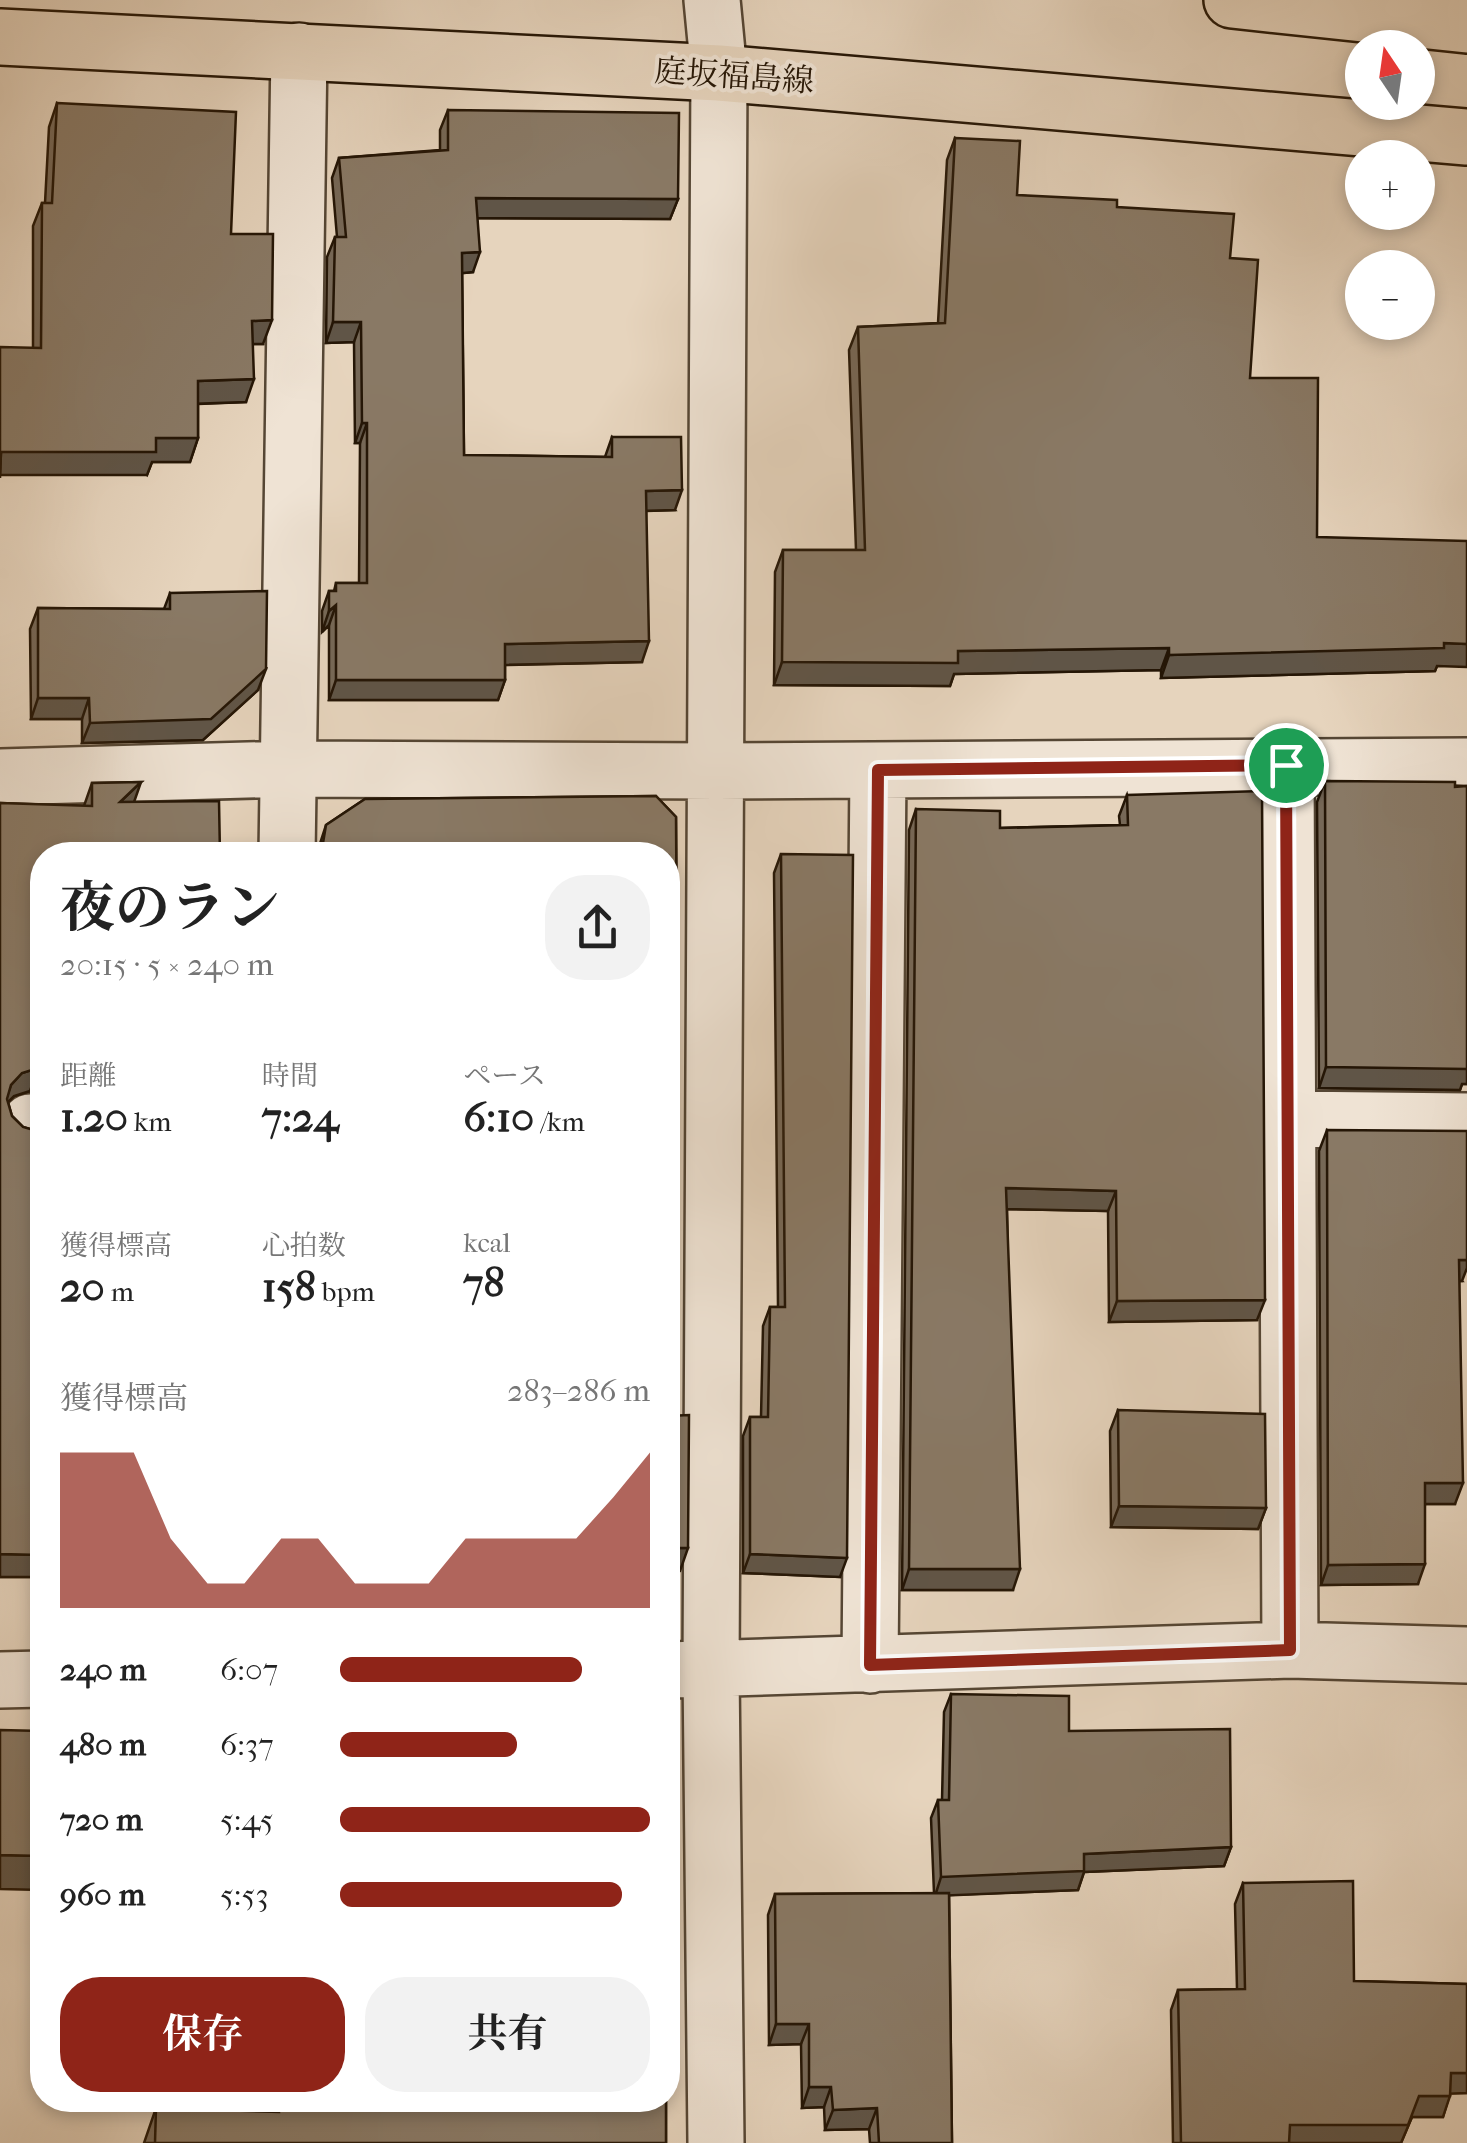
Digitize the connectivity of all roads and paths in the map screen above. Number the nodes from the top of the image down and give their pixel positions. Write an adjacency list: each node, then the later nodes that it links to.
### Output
1 (712, 0): 6 (street)
2 (1232, 0): 3 (main road)
3 (1467, 25)
4 (0, 37): 5 (main road, 庭坂福島線)
5 (299, 50): 6 (main road, 庭坂福島線); 10 (street)
6 (719, 73): 7 (main road, 庭坂福島線); 12 (street)
7 (1467, 137)
8 (1286, 765): 9 (street); 11 (street); 15 (street)
9 (1467, 766)
10 (287, 769): 12 (street); 13 (street); 14 (street)
11 (878, 770): 12 (street); 19 (street)
12 (716, 771): 20 (street)
13 (0, 777)
14 (286, 842)
15 (1288, 1119): 16 (street); 17 (street)
16 (1467, 1121)
17 (1290, 1650): 18 (street); 19 (street)
18 (1467, 1654)
19 (870, 1665): 20 (street)
20 (689, 1670): 23 (street)
21 (30, 1679): 22 (street)
22 (0, 1680)
23 (716, 2143)

